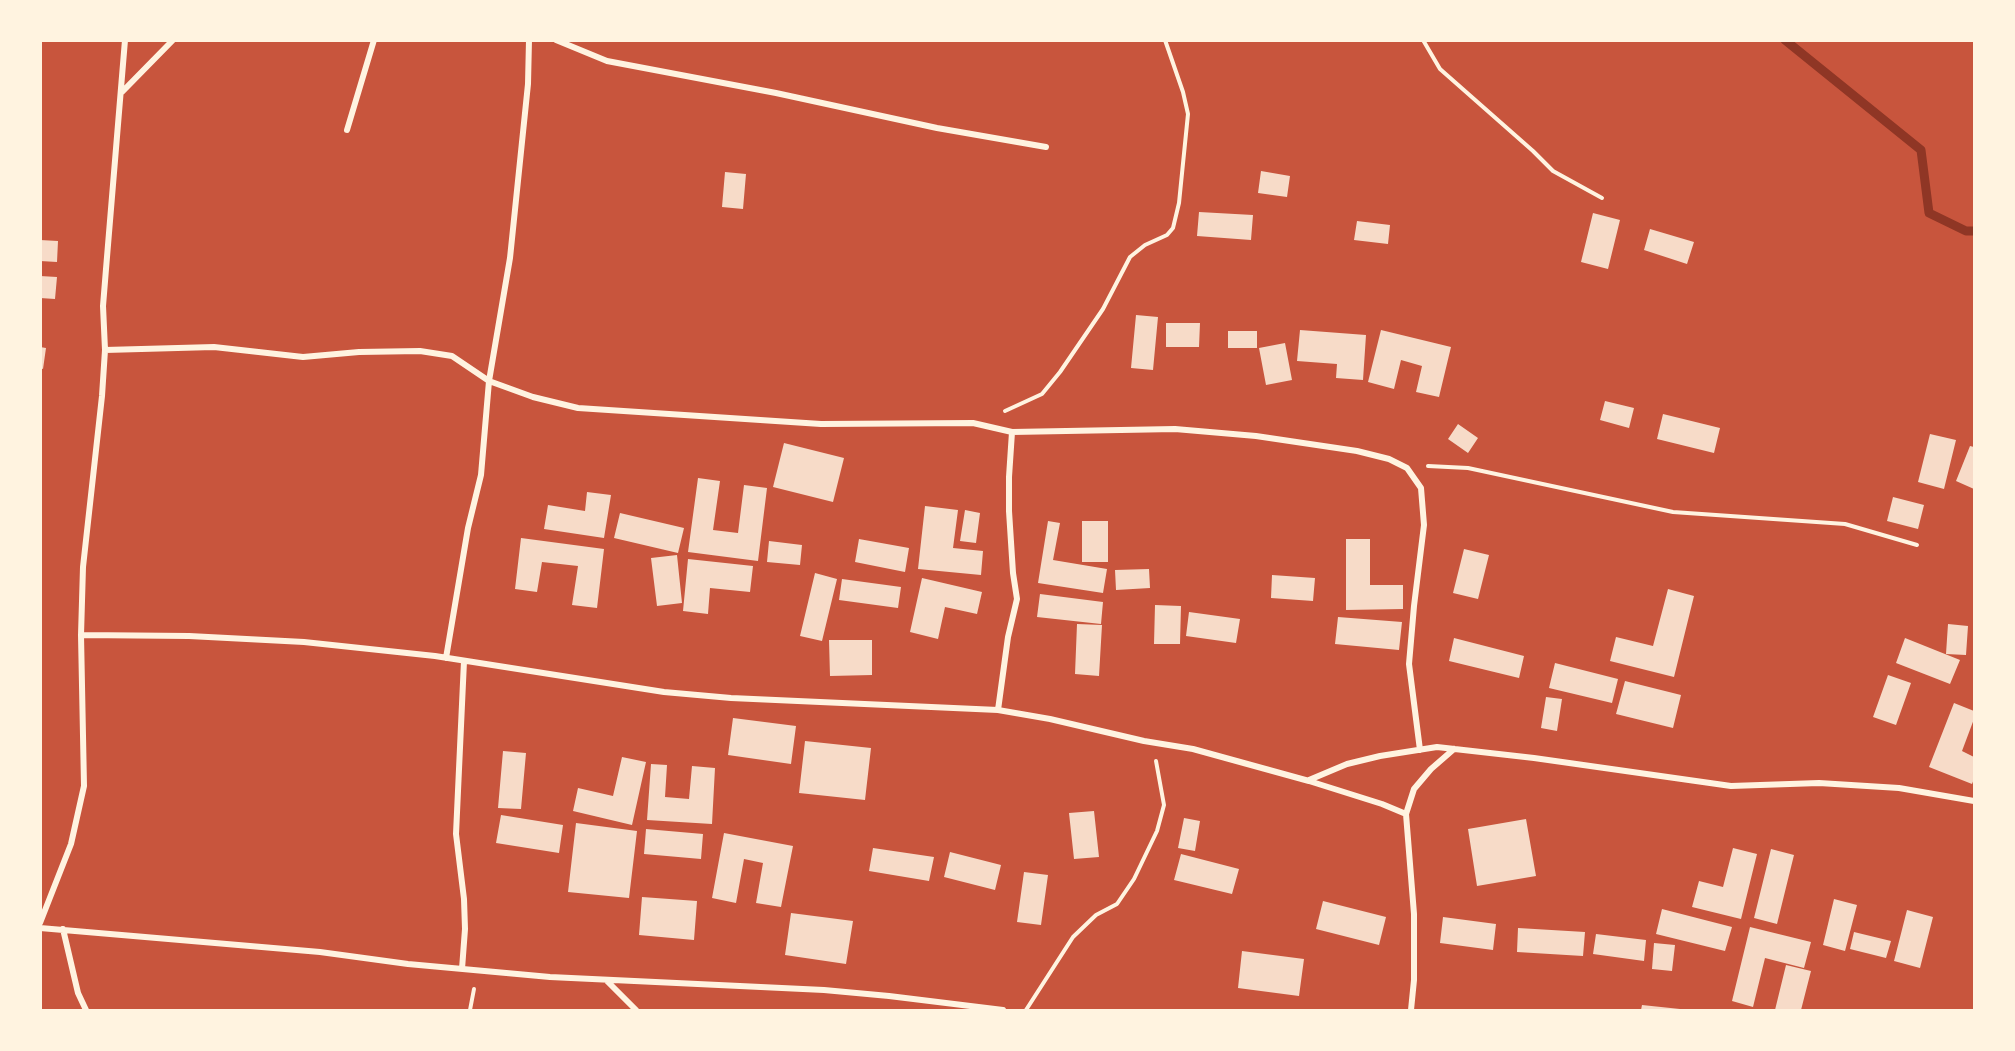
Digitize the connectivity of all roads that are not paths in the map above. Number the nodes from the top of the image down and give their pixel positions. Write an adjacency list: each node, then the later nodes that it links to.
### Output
1 (125, 40): 6 (street)
2 (173, 40): 6 (street)
3 (374, 40): 7 (street)
4 (529, 40): 10 (street)
5 (556, 40): 8 (street)
6 (122, 93): 9 (street)
7 (347, 130)
8 (1046, 147)
9 (105, 350): 10 (street); 12 (street)
10 (489, 381): 11 (street); 13 (street)
11 (1012, 432): 15 (street); 17 (street)
12 (81, 635): 13 (street); 21 (street)
13 (446, 658): 14 (street)
14 (464, 661): 15 (street); 24 (street)
15 (998, 710): 18 (street)
16 (1454, 749): 17 (street); 19 (street); 20 (street)
17 (1420, 750): 18 (street)
18 (1309, 781): 20 (street)
19 (1974, 801)
20 (1406, 814): 29 (street)
21 (40, 923)
22 (40, 928): 23 (street)
23 (63, 929): 24 (street); 26 (street)
24 (462, 969): 25 (street)
25 (608, 981): 27 (street); 28 (street)
26 (86, 1011)
27 (636, 1011)
28 (1003, 1011)
29 (1411, 1011)

